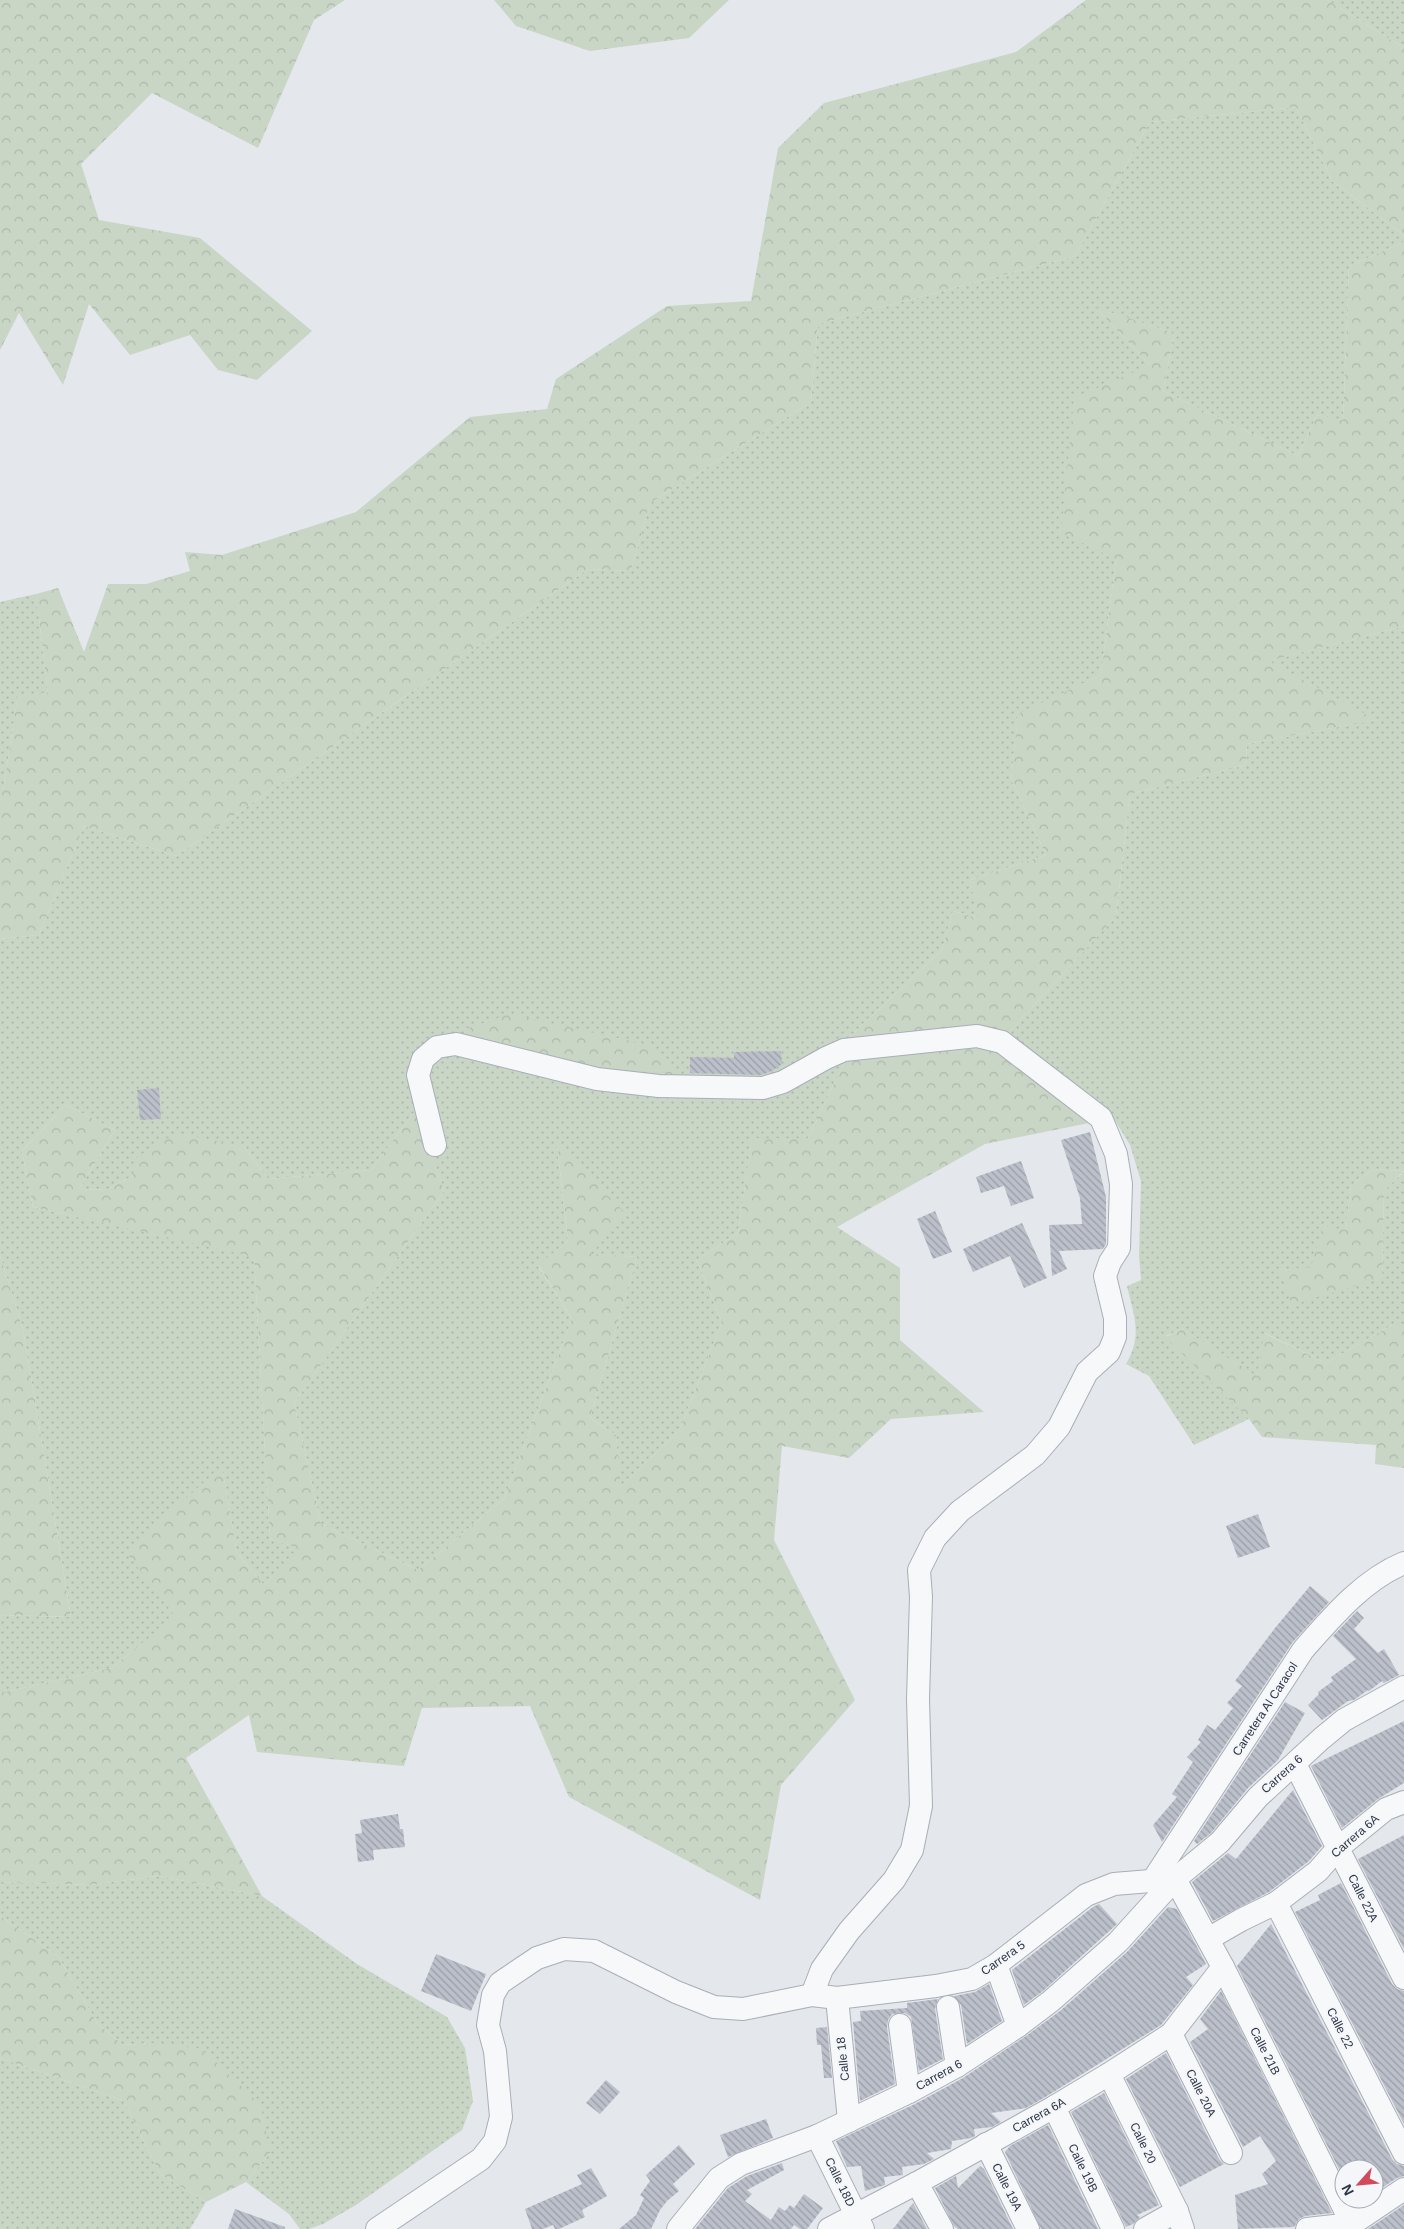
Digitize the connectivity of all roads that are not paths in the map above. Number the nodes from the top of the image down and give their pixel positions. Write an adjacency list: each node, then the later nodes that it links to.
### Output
1 (435, 1145): 14 (street)
2 (1404, 1563): 8 (street, Carretera Al Caracol)
3 (1404, 1687): 4 (street, Carrera 6)
4 (1295, 1764): 6 (street, Calle 22A); 7 (street, Carrera 6)
5 (1404, 1802): 6 (street, Carrera 6A)
6 (1338, 1848): 9 (street, Carrera 6A); 13 (street, Calle 22A)
7 (1175, 1879): 8 (street); 10 (street, Calle 21B); 18 (street, Carrera 6)
8 (1153, 1880): 11 (street, Carrera 5)
9 (1276, 1903): 10 (street, Carrera 6A); 28 (street, Calle 22)
10 (1208, 1939): 12 (street, Calle 21B)
11 (996, 1965): 15 (street, Carrera 5); 18 (street)
12 (1223, 1967): 19 (street, Carrera 6A); 33 (street, Calle 21B)
13 (1404, 1978)
14 (812, 1995): 15 (street, Carrera 5); 34 (street, Carrera 5)
15 (837, 1998): 24 (street, Calle 18)
16 (948, 2007): 20 (street)
17 (900, 2025): 22 (street)
18 (1018, 2026): 20 (street, Carrera 6)
19 (1171, 2034): 21 (street, Carrera 6A); 27 (street, Calle 20A)
20 (957, 2066): 22 (street, Carrera 6)
21 (1109, 2074): 23 (street, Carrera 6A); 31 (street, Calle 20)
22 (910, 2092): 24 (street, Carrera 6)
23 (1054, 2107): 26 (street, Carrera 6A); 39 (street, Calle 19B)
24 (849, 2121): 25 (street, Carrera 6)
25 (817, 2136): 32 (street, Calle 18D); 35 (street, Carrera 6)
26 (986, 2144): 29 (street, Carrera 6A); 38 (street, Calle 19A)
27 (1231, 2153)
28 (1404, 2153)
29 (917, 2183): 32 (street, Carrera 6A); 37 (street)
30 (1404, 2189): 33 (street)
31 (1180, 2220): 40 (street)
32 (860, 2223): 36 (street, Carrera 6A)
33 (1352, 2224): 41 (street)
34 (377, 2229)
35 (678, 2229)
36 (829, 2229)
37 (942, 2229)
38 (1028, 2229)
39 (1113, 2229)
40 (1145, 2229)
41 (1307, 2229)

